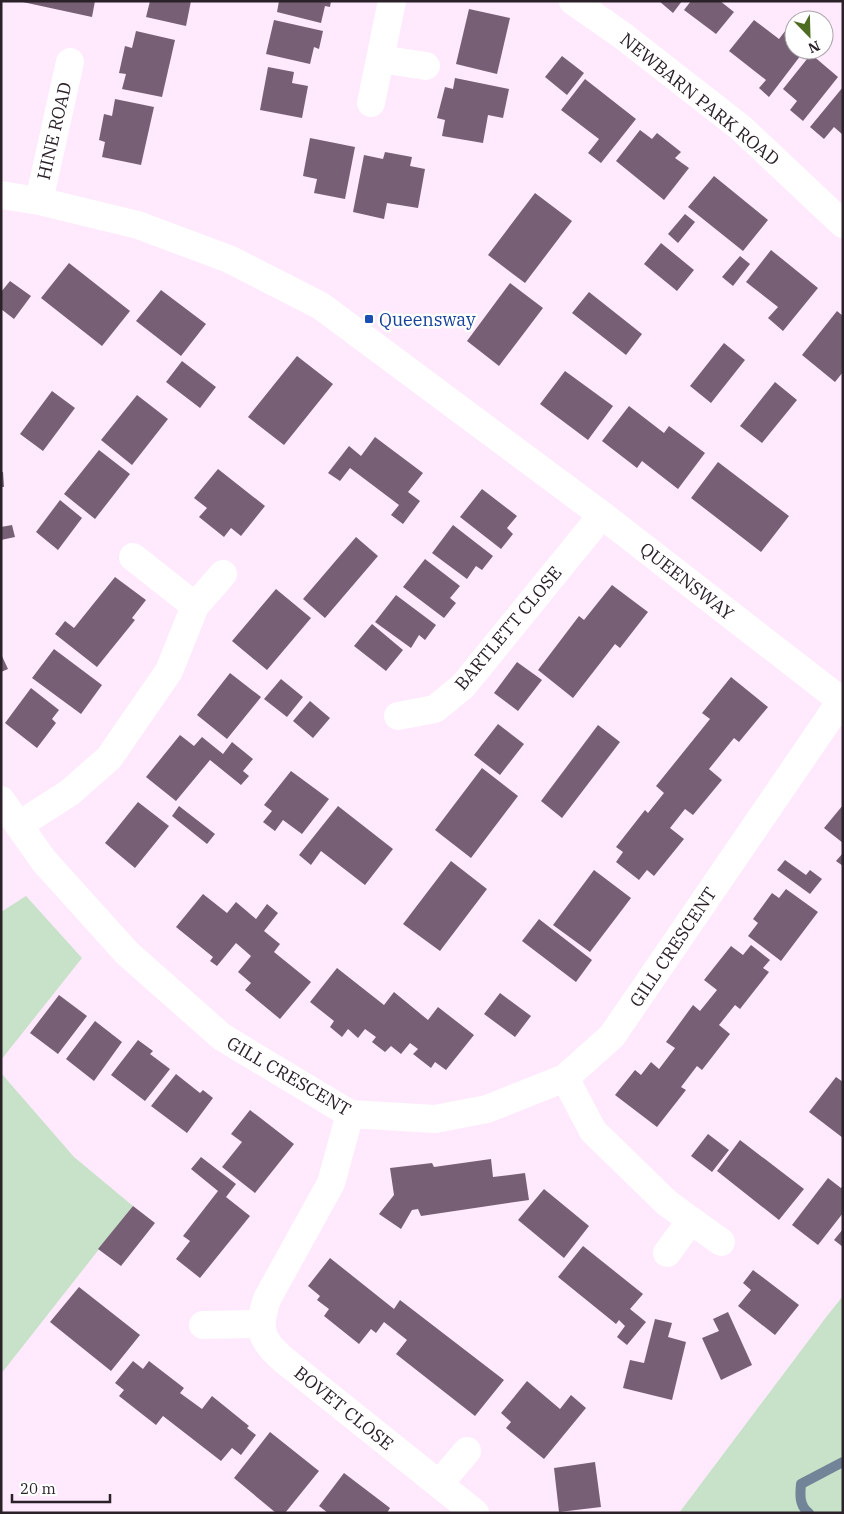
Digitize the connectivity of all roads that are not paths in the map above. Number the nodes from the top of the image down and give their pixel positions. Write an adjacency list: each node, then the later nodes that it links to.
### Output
1 (392, 1): 3 (street)
2 (574, 1): 9 (street, NEWBARN PARK ROAD)
3 (380, 59): 5 (street); 6 (street)
4 (70, 62): 8 (street, HINE ROAD)
5 (426, 66)
6 (371, 103)
7 (1, 195): 8 (street, QUEENSWAY)
8 (39, 201): 10 (street, QUEENSWAY)
9 (842, 221)
10 (602, 514): 14 (street, QUEENSWAY); 15 (street, BARTLETT CLOSE)
11 (133, 558): 13 (street)
12 (223, 574): 13 (street)
13 (195, 606): 17 (street)
14 (842, 702): 18 (street, GILL CRESCENT)
15 (398, 716)
16 (1, 800): 17 (street, GILL CRESCENT)
17 (19, 824): 19 (street, GILL CRESCENT)
18 (565, 1078): 19 (street, GILL CRESCENT); 20 (street)
19 (350, 1114): 23 (street, BOVET CLOSE)
20 (691, 1220): 21 (street); 22 (street)
21 (722, 1242)
22 (667, 1253)
23 (261, 1324): 24 (street); 26 (street, BOVET CLOSE)
24 (203, 1325)
25 (467, 1451): 26 (street)
26 (439, 1484): 27 (street, BOVET CLOSE)
27 (475, 1513)

